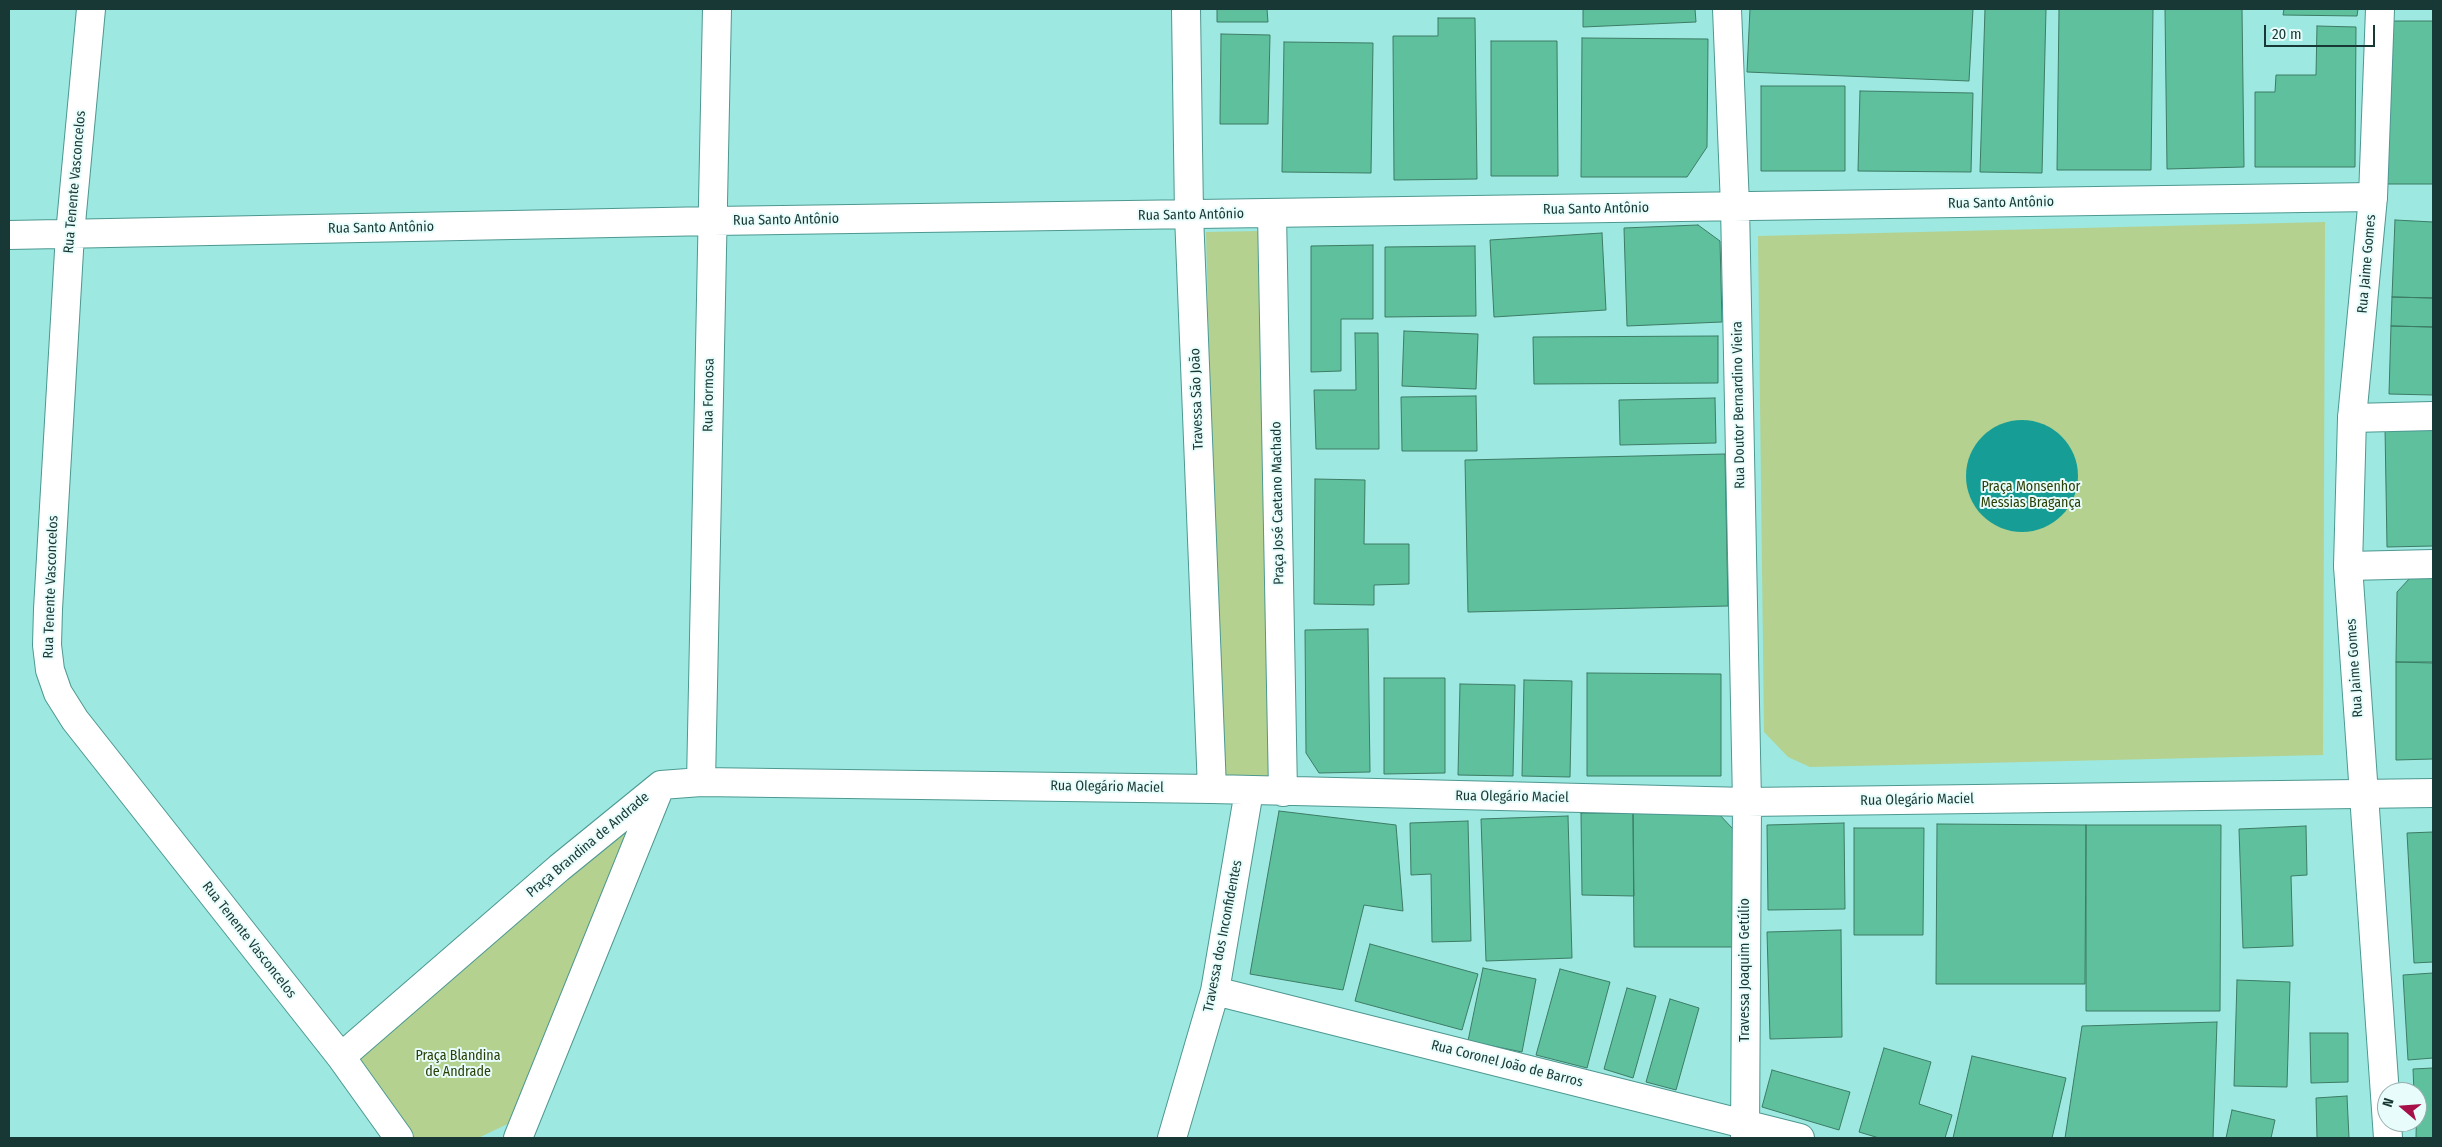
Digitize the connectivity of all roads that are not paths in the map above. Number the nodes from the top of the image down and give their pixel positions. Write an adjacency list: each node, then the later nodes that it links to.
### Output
1 (91, 9): 11 (street, Rua Tenente Vasconcelos)
2 (717, 9): 10 (street, Rua Formosa)
3 (1186, 9): 9 (street, Travessa São João)
4 (1727, 9): 7 (street, Rua Doutor Bernardino Vieira)
5 (2380, 9): 6 (street, Rua Jaime Gomes)
6 (2373, 197): 7 (street, Rua Santo Antônio); 14 (street, Rua Jaime Gomes)
7 (1735, 206): 8 (street, Rua Santo Antônio); 24 (street, Rua Doutor Bernardino Vieira)
8 (1272, 214): 9 (street, Rua Santo Antônio); 21 (street, Praça José Caetano Machado)
9 (1190, 215): 10 (street, Rua Santo Antônio); 19 (street, Travessa São João)
10 (713, 221): 11 (street, Rua Santo Antônio); 17 (street, Rua Formosa)
11 (70, 234): 12 (street, Rua Santo Antônio); 26 (street, Rua Tenente Vasconcelos)
12 (9, 235)
13 (2433, 416): 14 (street)
14 (2352, 418): 16 (street, Rua Jaime Gomes)
15 (2433, 564): 16 (street)
16 (2348, 566): 23 (street, Rua Jaime Gomes)
17 (701, 782): 18 (street, Rua Olegário Maciel); 19 (street, Rua Olegário Maciel)
18 (661, 785): 26 (street, Praça Brandina de Andrade); 28 (street, Praça Brandina de Andrade)
19 (1212, 789): 20 (street, Rua Olegário Maciel)
20 (1249, 790): 21 (street, Rua Olegário Maciel); 25 (street, Travessa dos Inconfidentes)
21 (1283, 792): 24 (street, Rua Olegário Maciel)
22 (2433, 793): 23 (street, Rua Olegário Maciel)
23 (2364, 795): 24 (street, Rua Olegário Maciel); 32 (street, Rua Jaime Gomes)
24 (1747, 802): 27 (street, Travessa Joaquim Getúlio)
25 (1215, 991): 27 (street, Rua Coronel João de Barros); 30 (street, Travessa dos Inconfidentes)
26 (341, 1056): 29 (street, Rua Tenente Vasconcelos)
27 (1744, 1131): 31 (street, Rua Coronel João de Barros)
28 (514, 1135)
29 (400, 1138)
30 (1172, 1138)
31 (1800, 1138)
32 (2388, 1138)

